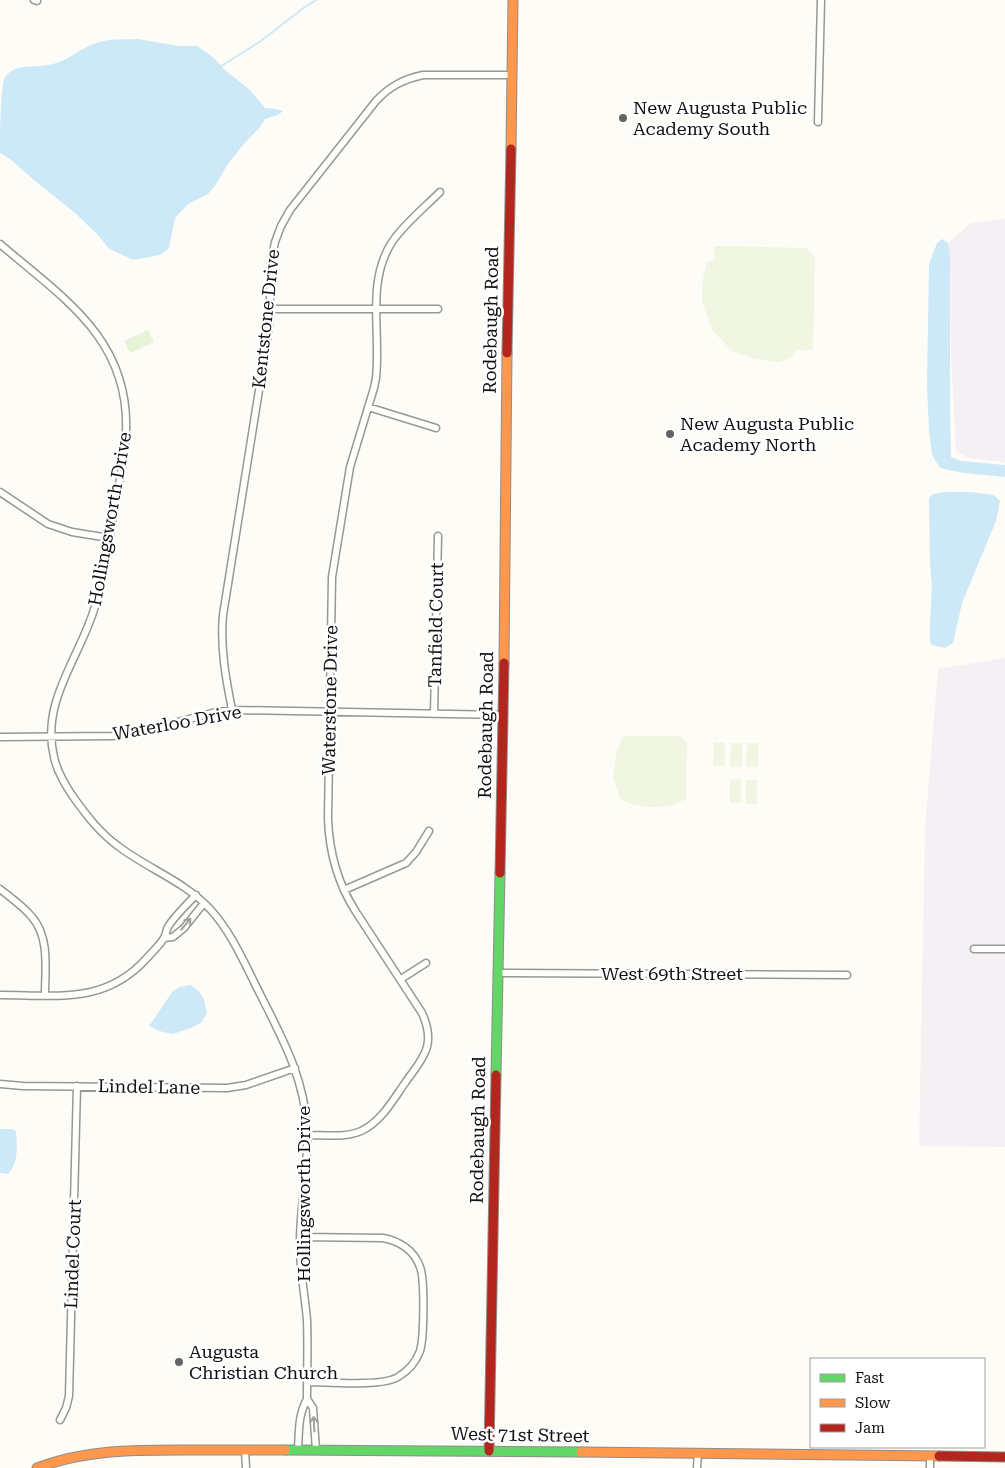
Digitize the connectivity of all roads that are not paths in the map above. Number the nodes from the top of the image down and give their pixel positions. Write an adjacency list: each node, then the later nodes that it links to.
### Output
1 (513, 0): 3 (street, Rodebaugh Road)
2 (821, 0): 4 (street)
3 (512, 75): 7 (street, Kentstone Drive); 18 (street, Rodebaugh Road)
4 (818, 122)
5 (440, 192): 8 (street, Waterstone Drive)
6 (0, 244): 14 (street, Hollingsworth Drive)
7 (270, 309): 8 (street); 15 (street, Kentstone Drive)
8 (376, 309): 9 (street); 10 (street, Waterstone Drive)
9 (438, 310)
10 (368, 407): 11 (street); 16 (street, Waterstone Drive)
11 (436, 428)
12 (0, 492): 14 (street)
13 (438, 536): 17 (street, Tanfield Court)
14 (109, 538): 19 (street, Hollingsworth Drive)
15 (232, 710): 16 (street, Waterloo Drive); 19 (street, Waterloo Drive)
16 (330, 711): 17 (street, Waterloo Drive); 23 (street, Waterstone Drive)
17 (434, 714): 18 (street, Waterloo Drive)
18 (503, 715): 30 (street, Rodebaugh Road)
19 (51, 736): 20 (street, Waterloo Drive); 24 (street, Hollingsworth Drive)
20 (0, 737)
21 (428, 830): 23 (street)
22 (0, 889): 34 (street)
23 (344, 890): 32 (street, Waterstone Drive)
24 (196, 895): 25 (street, Hollingsworth Drive); 26 (street)
25 (204, 903): 26 (street, one-way to 25); 35 (street, Hollingsworth Drive)
26 (164, 938): 34 (street)
27 (974, 949): 28 (street)
28 (1005, 949)
29 (426, 963): 32 (street)
30 (497, 973): 31 (street, West 69th Street); 46 (street, Rodebaugh Road)
31 (847, 975)
32 (401, 979): 38 (street, Waterstone Drive)
33 (0, 995): 34 (street)
34 (45, 995)
35 (295, 1068): 37 (street, Lindel Lane); 38 (street, Hollingsworth Drive)
36 (0, 1084): 37 (street, Lindel Lane)
37 (77, 1086): 42 (street, Lindel Court)
38 (307, 1135): 39 (street, Hollingsworth Drive)
39 (300, 1237): 40 (street, Hollingsworth Drive); 40 (street)
40 (307, 1382): 41 (street, Hollingsworth Drive)
41 (307, 1399): 43 (street, Hollingsworth Drive); 44 (street, Hollingsworth Drive, one-way to 41)
42 (60, 1420)
43 (298, 1450): 44 (street, West 71st Street); 45 (street, West 71st Street)
44 (316, 1450): 46 (street, West 71st Street)
45 (245, 1451): 50 (street, West 71st Street); 51 (street)
46 (489, 1451): 47 (street, West 71st Street)
47 (698, 1453): 48 (street, West 71st Street); 52 (street)
48 (930, 1456): 49 (street, West 71st Street); 53 (street)
49 (1005, 1457)
50 (37, 1468)
51 (246, 1468)
52 (697, 1468)
53 (930, 1468)

